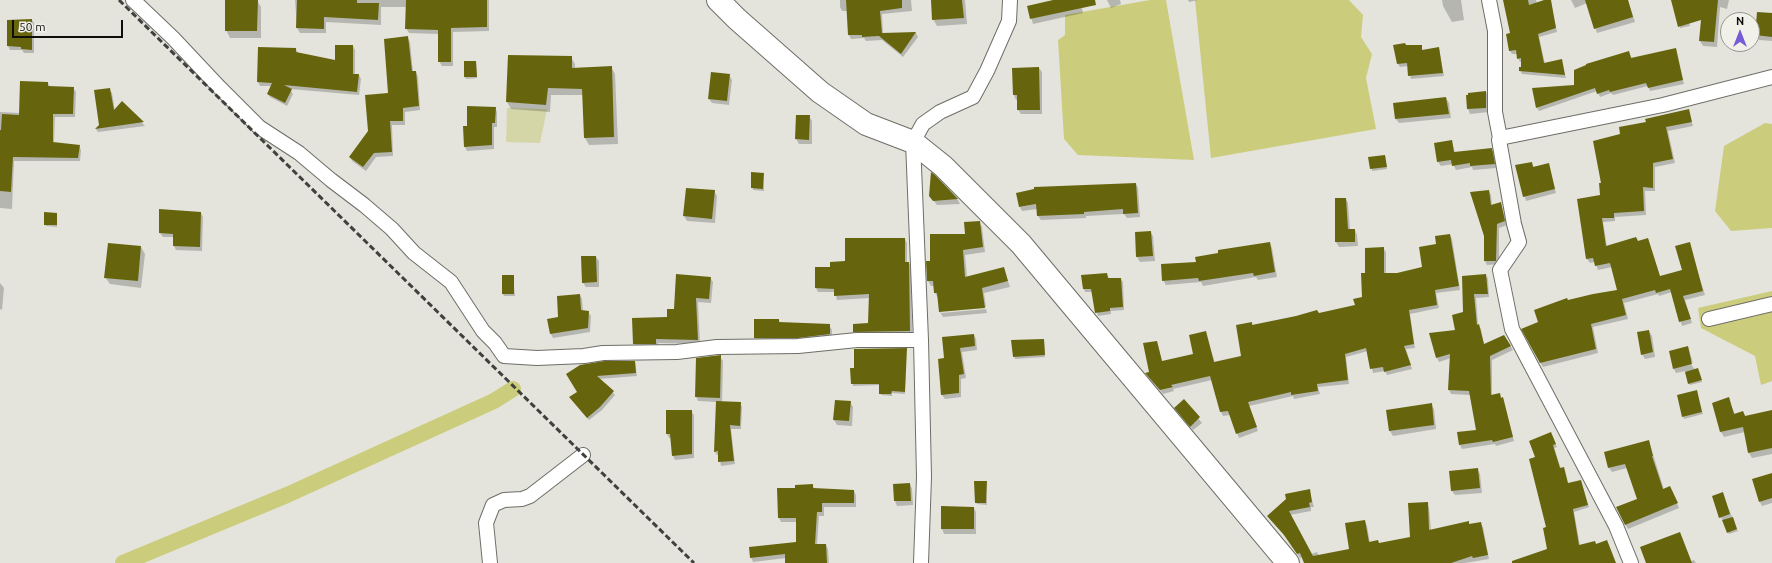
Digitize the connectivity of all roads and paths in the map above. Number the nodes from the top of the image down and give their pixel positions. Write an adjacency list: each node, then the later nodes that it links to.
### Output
1 (133, 0): 10 (street)
2 (718, 0): 7 (main road)
3 (1010, 0): 7 (street)
4 (1489, 0): 6 (street)
5 (1772, 76): 6 (street)
6 (1500, 138): 15 (street)
7 (913, 142): 10 (street); 14 (main road)
8 (1772, 304): 9 (street)
9 (1709, 319)
10 (921, 340): 13 (street)
11 (583, 455): 12 (street)
12 (490, 563)
13 (921, 563)
14 (1288, 563)
15 (1631, 563)

